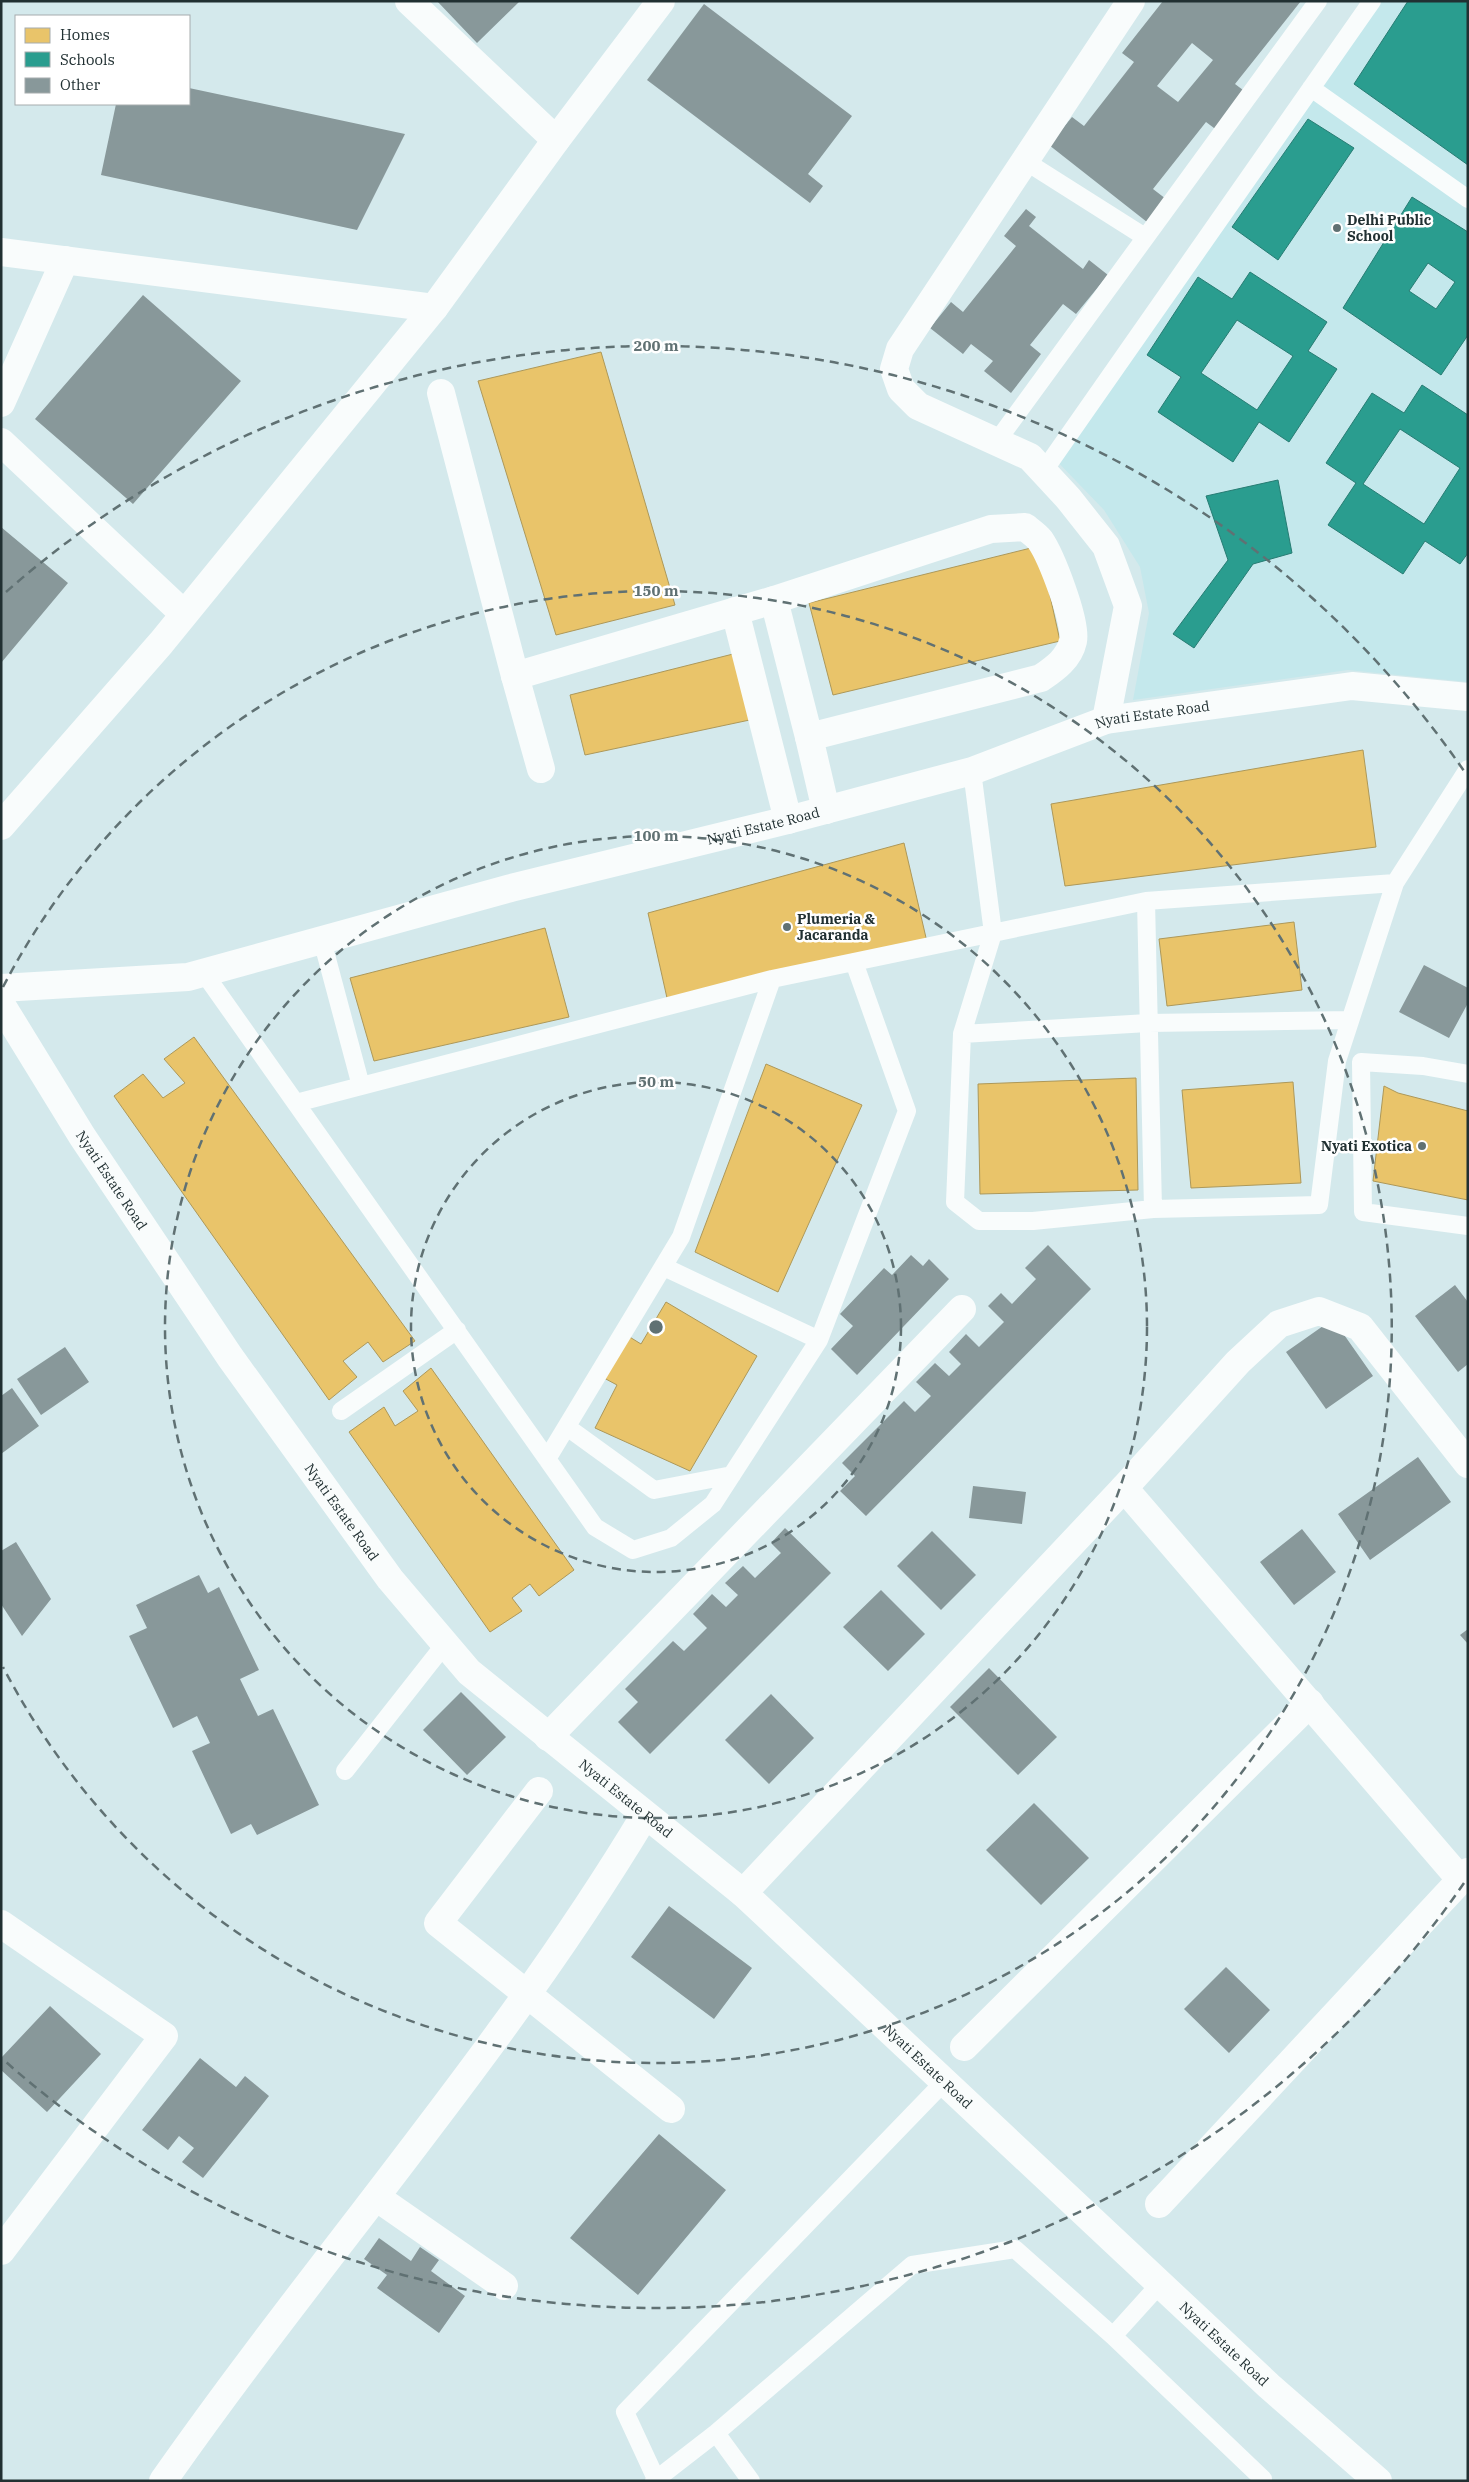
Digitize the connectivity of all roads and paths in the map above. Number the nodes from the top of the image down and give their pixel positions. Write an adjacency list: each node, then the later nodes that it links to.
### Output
1 (408, 1): 7 (street)
2 (661, 1): 7 (street)
3 (1131, 1): 8 (street)
4 (1318, 1): 10 (lane)
5 (1372, 1): 6 (lane)
6 (1311, 88): 9 (lane); 18 (lane)
7 (556, 140): 13 (street)
8 (1025, 161): 10 (lane); 16 (street)
9 (1468, 199)
10 (1145, 237): 16 (lane)
11 (1, 252): 12 (street)
12 (65, 260): 13 (street); 15 (street)
13 (434, 308): 21 (street)
14 (441, 393): 22 (street)
15 (1, 403)
16 (997, 441): 18 (street)
17 (1, 442): 21 (street)
18 (1044, 472): 24 (street)
19 (774, 600): 20 (street); 25 (street); 25 (street)
20 (736, 611): 22 (street); 31 (street)
21 (184, 614): 30 (street)
22 (515, 676): 26 (street)
23 (1468, 697): 24 (street, Nyati Estate Road)
24 (1106, 720): 28 (street, Nyati Estate Road)
25 (808, 737): 29 (street)
26 (542, 769)
27 (1468, 769): 32 (lane)
28 (972, 771): 29 (street, Nyati Estate Road); 34 (lane)
29 (826, 810): 31 (street, Nyati Estate Road)
30 (4, 817)
31 (788, 820): 35 (street, Nyati Estate Road)
32 (1395, 883): 33 (lane); 41 (lane)
33 (1146, 901): 34 (lane); 42 (lane)
34 (993, 933): 36 (lane); 43 (lane)
35 (322, 940): 37 (street, Nyati Estate Road); 45 (lane)
36 (854, 962): 38 (lane); 52 (lane)
37 (204, 973): 39 (street, Nyati Estate Road); 46 (lane)
38 (772, 979): 45 (lane); 49 (lane)
39 (1, 988)
40 (1, 1004): 59 (street, Nyati Estate Road)
41 (1350, 1020): 42 (lane); 47 (lane)
42 (1148, 1023): 43 (lane); 47 (lane)
43 (962, 1034): 47 (lane)
44 (1468, 1074): 48 (lane)
45 (361, 1086): 46 (lane)
46 (296, 1103): 51 (lane)
47 (1153, 1208)
48 (1468, 1226)
49 (664, 1267): 52 (lane); 54 (lane)
50 (962, 1309): 61 (street)
51 (457, 1330): 53 (lane); 55 (lane)
52 (819, 1340): 57 (lane)
53 (341, 1411)
54 (567, 1427): 55 (lane); 57 (lane)
55 (547, 1459): 57 (lane)
56 (1468, 1464): 58 (street)
57 (732, 1475)
58 (1124, 1488): 60 (street); 66 (street)
59 (445, 1644): 61 (street, Nyati Estate Road); 62 (lane)
60 (1310, 1703): 65 (street); 69 (street)
61 (548, 1738): 64 (street, Nyati Estate Road)
62 (345, 1771)
63 (538, 1791): 68 (street)
64 (645, 1815): 66 (street, Nyati Estate Road); 68 (street)
65 (1464, 1876): 73 (street)
66 (744, 1893): 70 (street, Nyati Estate Road)
67 (1, 1924): 74 (street)
68 (527, 1993): 71 (street); 72 (street)
69 (964, 2047)
70 (944, 2082): 75 (street, Nyati Estate Road); 80 (lane)
71 (670, 2109)
72 (376, 2197): 76 (street); 81 (street)
73 (1160, 2204)
74 (1, 2251)
75 (1160, 2284): 77 (lane); 83 (street, Nyati Estate Road)
76 (504, 2286)
77 (1113, 2336): 78 (lane); 79 (lane)
78 (716, 2433): 80 (lane); 82 (lane)
79 (1263, 2479)
80 (656, 2480)
81 (163, 2481)
82 (751, 2481)
83 (1378, 2481)

